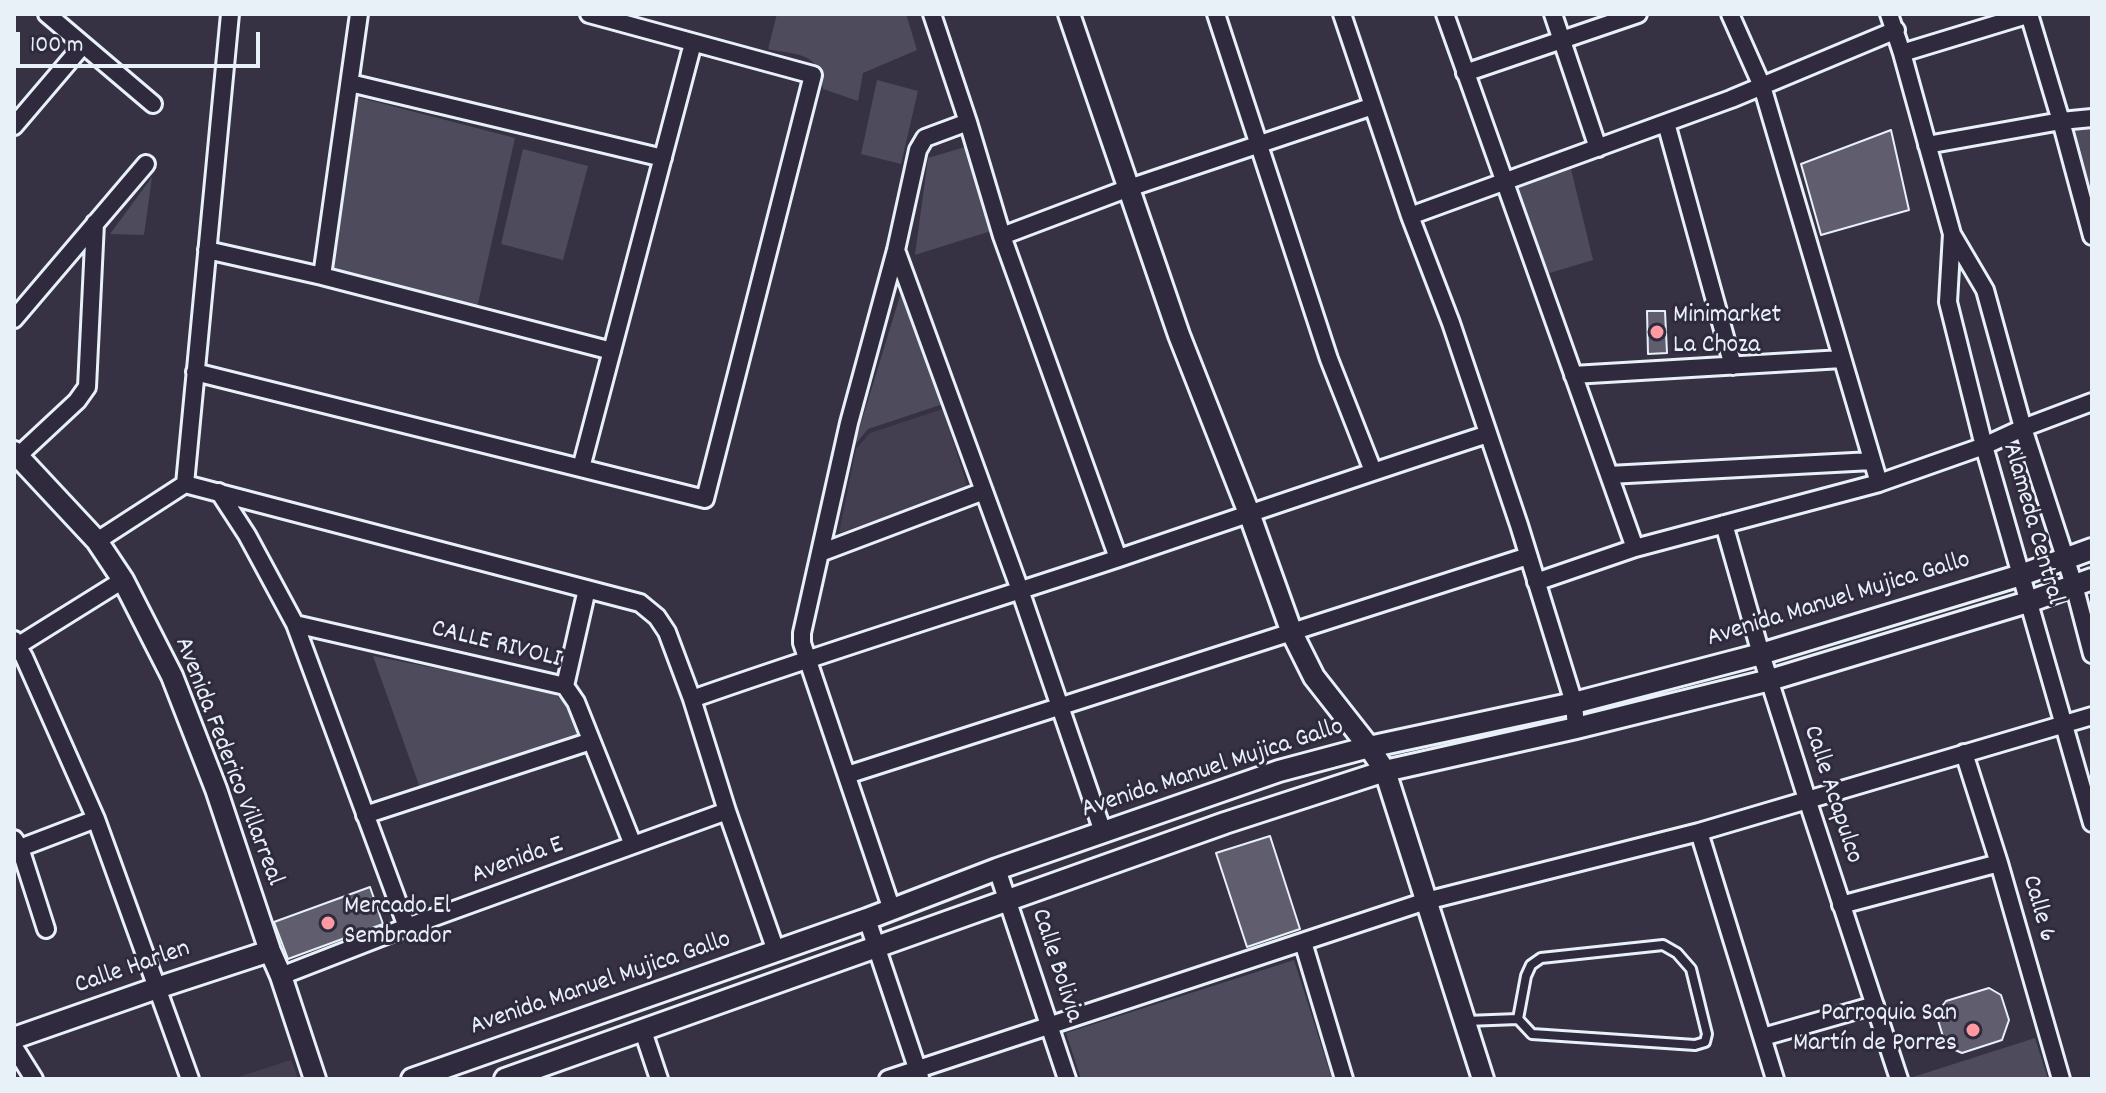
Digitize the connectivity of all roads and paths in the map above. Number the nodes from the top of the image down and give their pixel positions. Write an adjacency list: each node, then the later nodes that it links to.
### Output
1 (47, 14): 18 (street)
2 (230, 14): 42 (street)
3 (359, 14): 21 (street)
4 (589, 14): 14 (street)
5 (932, 14): 27 (street)
6 (1069, 14): 36 (street)
7 (1216, 14): 31 (street)
8 (1342, 14): 24 (street)
9 (1445, 14): 20 (street)
10 (1553, 14): 16 (street)
11 (1638, 14): 16 (street)
12 (1730, 14): 22 (street)
13 (2030, 14): 19 (street); 26 (street)
14 (634, 20): 17 (street)
15 (1893, 22): 19 (street, Alameda Central); 22 (street)
16 (1562, 40): 20 (street); 32 (street)
17 (693, 43): 33 (street); 57 (street)
18 (83, 45): 23 (street); 29 (street)
19 (1902, 53): 30 (street, Alameda Central)
20 (1465, 73): 35 (street)
21 (350, 83): 33 (street); 44 (street)
22 (1762, 86): 28 (street); 47 (street)
23 (153, 104)
24 (1373, 106): 31 (street); 37 (street)
25 (2092, 118): 26 (street)
26 (2061, 121): 30 (street); 41 (street)
27 (968, 122): 40 (street); 43 (street)
28 (1666, 123): 32 (street); 48 (street)
29 (14, 126)
30 (1927, 145): 39 (street, Alameda Central)
31 (1260, 146): 36 (street); 58 (street)
32 (1598, 148): 35 (street)
33 (663, 158): 46 (street)
34 (146, 164): 38 (street)
35 (1504, 182): 37 (street); 50 (street)
36 (1129, 188): 40 (street); 64 (street)
37 (1410, 216): 53 (street)
38 (95, 223): 45 (street); 55 (street)
39 (1952, 234): 52 (street, Alameda Central); 54 (street, Alameda Central)
40 (1002, 236): 71 (street)
41 (2092, 236)
42 (207, 250): 44 (street); 49 (street)
43 (896, 250): 62 (street); 69 (street)
44 (322, 276): 46 (street)
45 (14, 319)
46 (612, 351): 57 (street)
47 (1842, 359): 48 (street); 56 (street)
48 (1733, 366): 50 (street)
49 (195, 372): 57 (street); 61 (street)
50 (1573, 375): 59 (street)
51 (2092, 402): 52 (street)
52 (2023, 428): 54 (street); 72 (street, Alameda Central)
53 (1488, 434): 58 (street); 70 (street)
54 (1984, 446): 60 (street); 73 (street, Alameda Central)
55 (16, 454): 66 (street, Avenida Federico Villarreal)
56 (1872, 461): 59 (street); 60 (street)
57 (581, 468)
58 (1373, 471): 64 (street)
59 (1609, 475): 67 (street)
60 (1879, 483): 65 (street)
61 (185, 484): 63 (street); 66 (street)
62 (984, 491): 69 (street); 78 (street)
63 (219, 492): 77 (street); 80 (street)
64 (1249, 513): 71 (street); 81 (street)
65 (1724, 524): 67 (street); 83 (street, Calle Acapulco)
66 (97, 541): 74 (street, Avenida Federico Villarreal)
67 (1635, 548): 75 (street)
68 (2092, 549): 72 (street, Avenida Manuel Mujica Gallo)
69 (820, 553): 85 (street)
70 (1528, 556): 75 (street); 81 (street)
71 (1118, 558): 78 (street)
72 (2065, 559): 73 (street, Avenida Manuel Mujica Gallo); 76 (street, Alameda Central)
73 (2021, 575): 79 (street, Alameda Central); 83 (street, Avenida Manuel Mujica Gallo)
74 (123, 580): 82 (street); 119 (street, Avenida Federico Villarreal)
75 (1536, 582): 89 (street)
76 (2083, 582): 79 (street, Avenida Manuel Mujica Gallo); 84 (street, Alameda Central)
77 (587, 589): 87 (street); 88 (street)
78 (1020, 590): 85 (street); 90 (street)
79 (2028, 602): 86 (street, Avenida Manuel Mujica Gallo); 92 (street, Alameda Central)
80 (295, 624): 87 (street, CALLE RIVOLI); 101 (street)
81 (1292, 633): 90 (street); 95 (street)
82 (15, 644): 102 (street)
83 (1761, 654): 86 (street, Calle Acapulco); 89 (street, Avenida Manuel Mujica Gallo)
84 (2092, 654)
85 (807, 659): 88 (street); 98 (street)
86 (1770, 680): 93 (street, Avenida Manuel Mujica Gallo); 99 (street, Calle Acapulco)
87 (565, 686): 94 (street, CALLE RIVOLI)
88 (692, 699): 100 (street)
89 (1574, 703): 93 (street); 95 (street, Avenida Manuel Mujica Gallo)
90 (1059, 706): 98 (street); 104 (street)
91 (2092, 716): 92 (street)
92 (2064, 725): 96 (street); 103 (street, Alameda Central)
93 (1576, 728): 97 (street, Avenida Manuel Mujica Gallo)
94 (591, 741): 101 (street); 107 (street, CALLE RIVOLI)
95 (1369, 747): 97 (street); 104 (street, Avenida Manuel Mujica Gallo)
96 (1964, 753): 99 (street); 108 (street, Calle 6)
97 (1385, 771): 110 (street, Avenida Manuel Mujica Gallo); 111 (street)
98 (847, 775): 113 (street)
99 (1807, 799): 105 (street); 112 (street, Calle Acapulco)
100 (727, 811): 107 (street, Avenida E); 120 (street)
101 (365, 815): 115 (street)
102 (96, 819): 106 (street); 122 (street)
103 (2092, 823)
104 (1103, 832): 109 (street, Avenida Manuel Mujica Gallo)
105 (1699, 832): 111 (street); 128 (street)
106 (17, 844): 116 (street)
107 (633, 845): 115 (street, Avenida E)
108 (1999, 863): 112 (street); 144 (street, Calle 6)
109 (997, 869): 110 (street, Calle Bolivia); 113 (street, Avenida Manuel Mujica Gallo)
110 (1007, 899): 118 (street, Avenida Manuel Mujica Gallo); 126 (street, Calle Bolivia)
111 (1426, 901): 117 (street); 125 (street)
112 (1841, 905): 123 (street, Calle Acapulco)
113 (892, 910): 114 (street, Avenida Manuel Mujica Gallo)
114 (867, 919): 118 (street); 120 (street, Avenida Manuel Mujica Gallo)
115 (407, 927): 121 (street, Avenida E)
116 (46, 929)
117 (1303, 942): 126 (street); 140 (street)
118 (876, 947): 127 (street, Avenida Manuel Mujica Gallo); 131 (street)
119 (270, 951): 121 (street, Avenida Federico Villarreal); 122 (street, Calle Harlen)
120 (776, 951): 135 (street, Avenida Manuel Mujica Gallo)
121 (281, 976): 134 (street, Avenida Federico Villarreal)
122 (157, 988): 129 (street, Calle Harlen); 133 (street)
123 (1875, 1005): 128 (street); 143 (street, Calle Acapulco)
124 (1518, 1019): 124 (lane); 125 (lane)
125 (1465, 1021): 141 (street)
126 (1049, 1025): 131 (street); 139 (street, Calle Bolivia)
127 (643, 1031): 136 (street, Avenida Manuel Mujica Gallo); 137 (street)
128 (1763, 1037): 142 (street)
129 (14, 1038)
130 (14, 1047): 132 (street)
131 (919, 1074): 138 (street)
132 (34, 1079)
133 (190, 1079)
134 (315, 1079)
135 (412, 1079)
136 (505, 1079)
137 (659, 1079)
138 (888, 1079)
139 (1067, 1079)
140 (1344, 1079)
141 (1483, 1079)
142 (1775, 1079)
143 (1899, 1079)
144 (2061, 1079)

